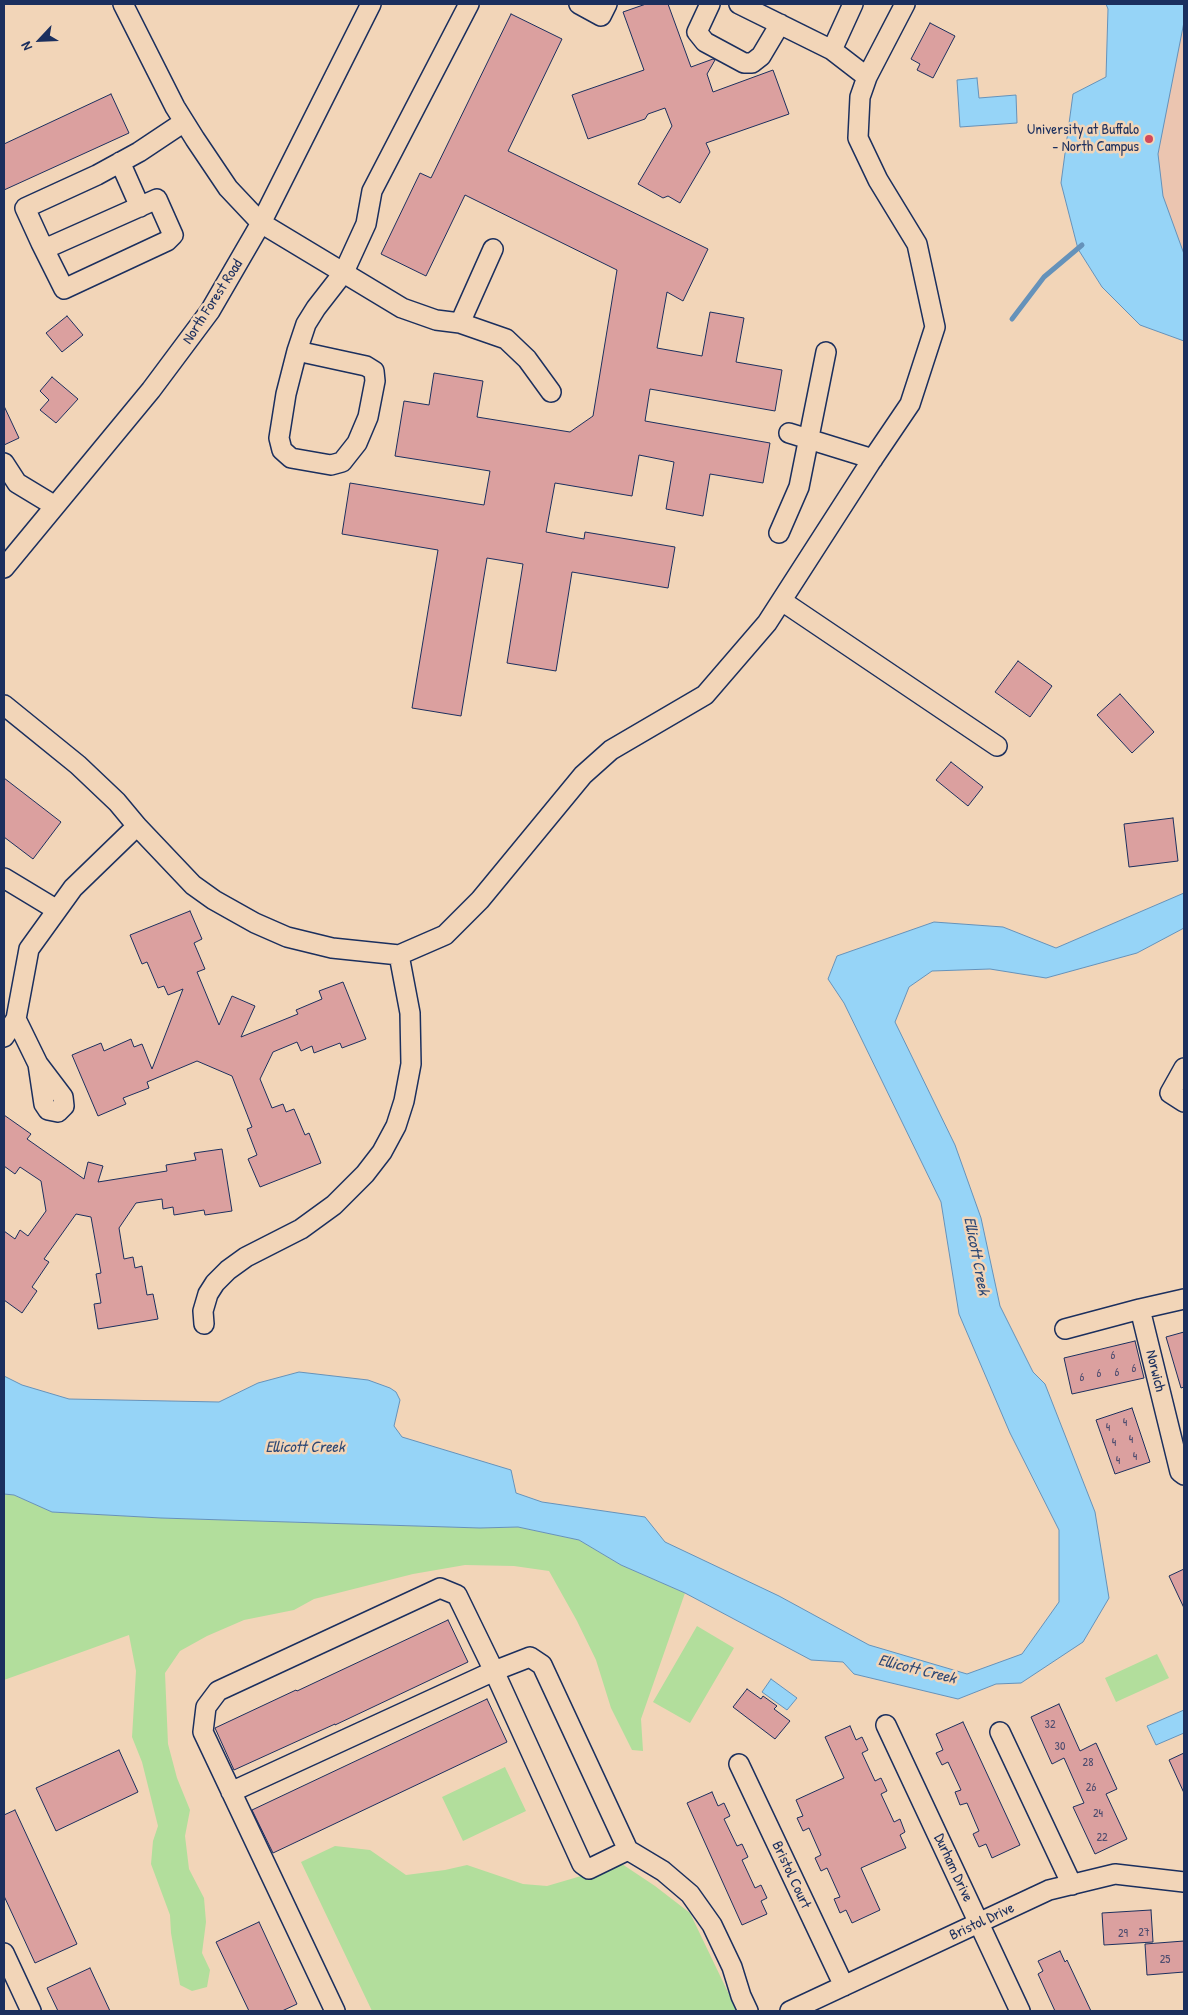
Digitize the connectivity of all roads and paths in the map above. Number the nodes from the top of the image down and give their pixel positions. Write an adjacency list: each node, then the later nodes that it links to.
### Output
1 (123, 4): 13 (street)
2 (371, 4): 16 (street, North Forest Road)
3 (469, 4): 19 (street)
4 (579, 4): 5 (street)
5 (607, 4)
6 (710, 4): 10 (street)
7 (739, 4): 10 (street)
8 (905, 4): 12 (street)
9 (849, 5): 11 (street)
10 (780, 24): 11 (street)
11 (832, 50): 12 (street)
12 (868, 77): 26 (street)
13 (184, 122): 14 (street); 16 (street)
14 (120, 162): 15 (street); 17 (street)
15 (140, 207): 17 (street); 17 (street)
16 (261, 224): 19 (street); 28 (street, North Forest Road)
17 (41, 243)
18 (492, 249): 20 (street)
19 (344, 272): 20 (street); 21 (street)
20 (460, 323): 23 (street)
21 (298, 351): 21 (street)
22 (826, 352): 25 (street)
23 (552, 392)
24 (789, 433): 25 (street)
25 (810, 439): 26 (street); 29 (street)
26 (873, 458): 31 (street)
27 (4, 463): 28 (street)
28 (55, 506): 30 (street, North Forest Road)
29 (779, 533)
30 (4, 568)
31 (782, 601): 33 (street); 37 (street)
32 (4, 705): 34 (street)
33 (997, 746)
34 (137, 826): 36 (street); 37 (street)
35 (4, 878): 36 (street)
36 (57, 910): 38 (street)
37 (399, 955): 45 (street)
38 (16, 1019): 39 (street); 40 (street)
39 (4, 1037)
40 (38, 1064)
41 (1184, 1068): 42 (street)
42 (1184, 1102)
43 (1184, 1299): 44 (street)
44 (1140, 1309): 46 (street); 47 (street, Norwich)
45 (204, 1324)
46 (1065, 1329)
47 (1184, 1475)
48 (494, 1671): 52 (street); 52 (street); 53 (street); 53 (street)
49 (886, 1726): 56 (street, Durham Drive)
50 (1000, 1732): 55 (street)
51 (739, 1764): 58 (street, Bristol Court)
52 (231, 1792): 60 (street)
53 (628, 1850): 61 (street)
54 (1184, 1882): 55 (street, Bristol Drive)
55 (1072, 1885): 56 (street, Bristol Drive)
56 (978, 1923): 58 (street, Bristol Drive); 63 (street, Durham Drive)
57 (4, 1953): 59 (street)
58 (844, 1986): 62 (street, Bristol Drive)
59 (31, 2011)
60 (334, 2011)
61 (748, 2011)
62 (790, 2011)
63 (1020, 2011)

